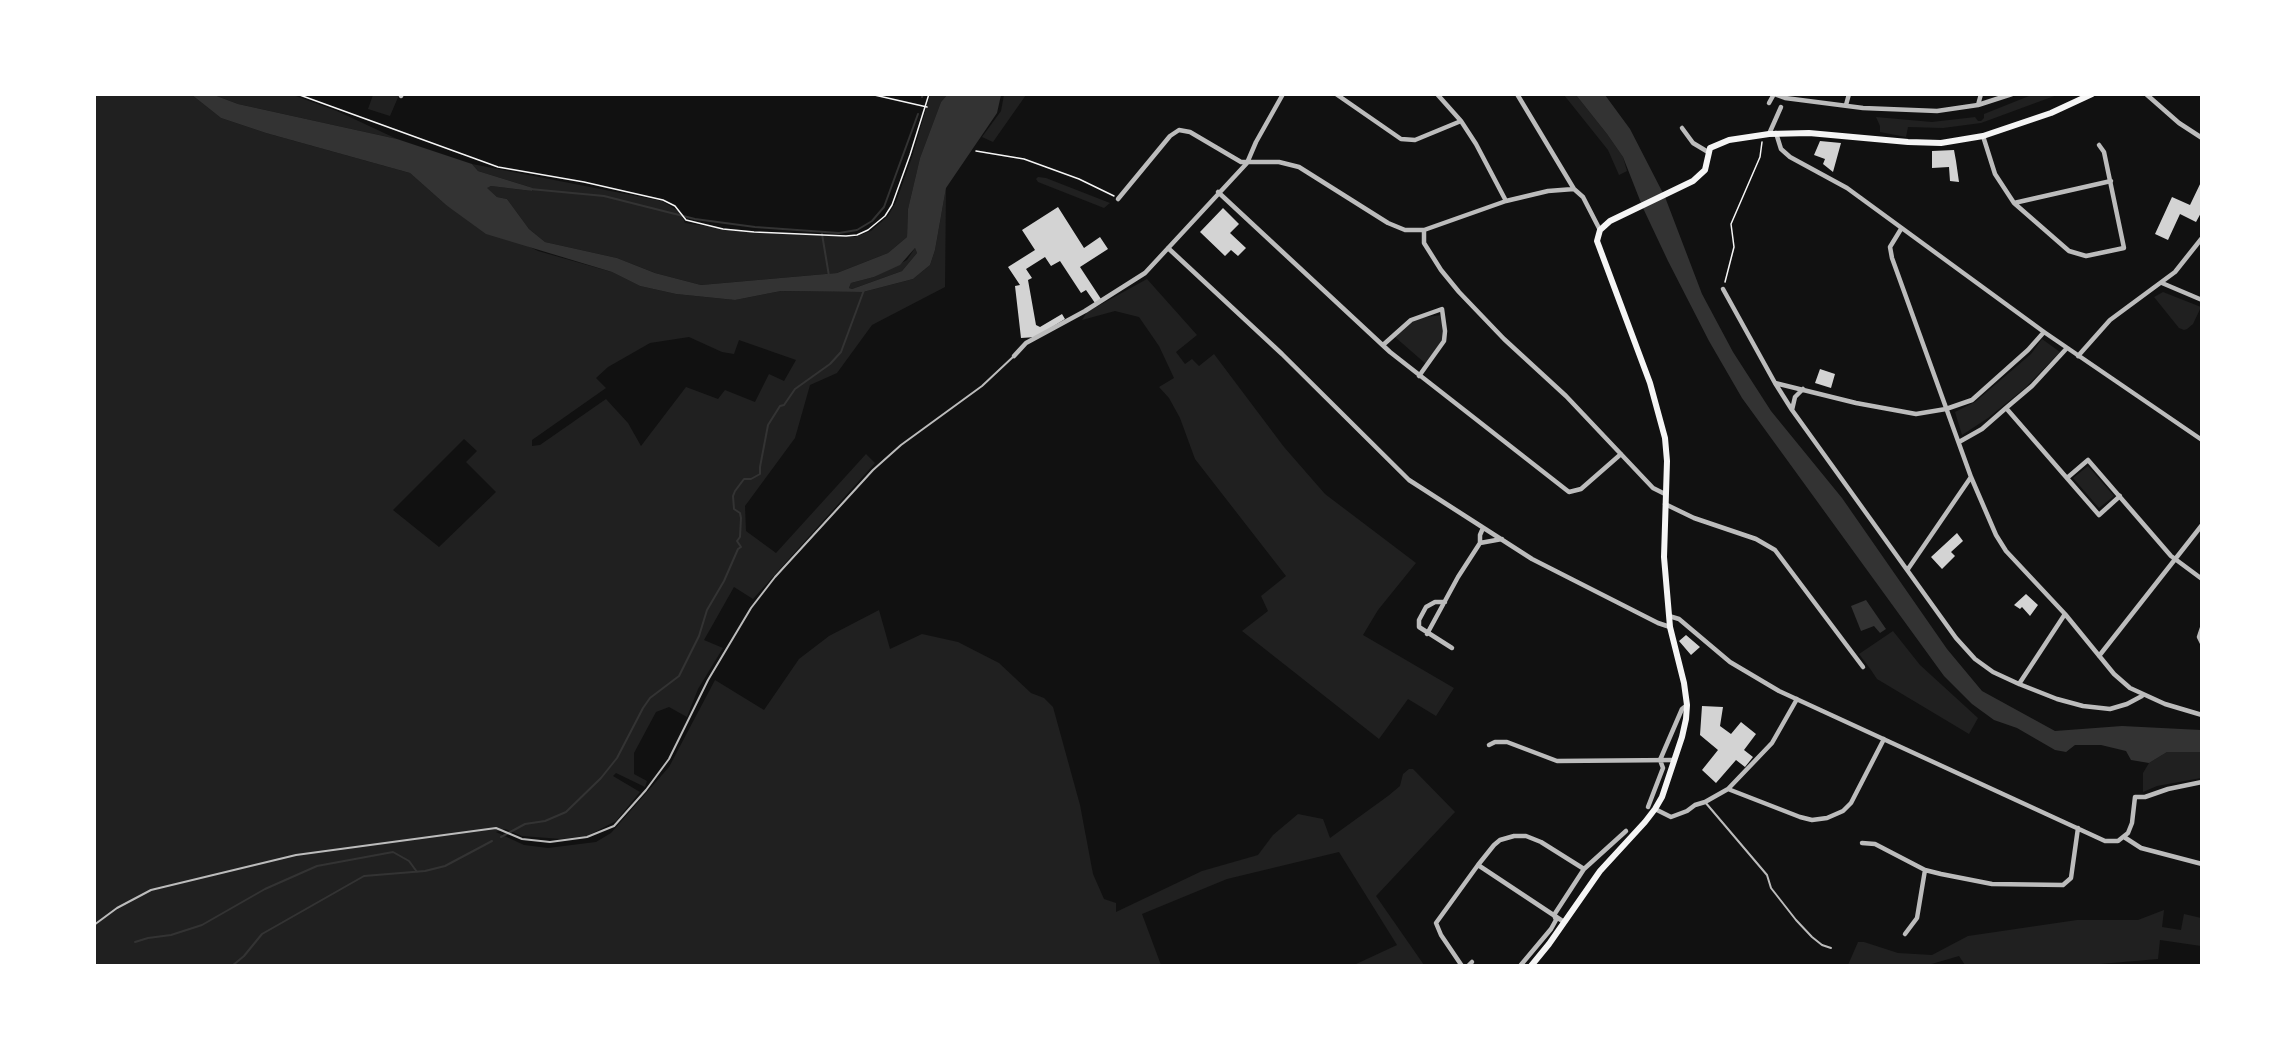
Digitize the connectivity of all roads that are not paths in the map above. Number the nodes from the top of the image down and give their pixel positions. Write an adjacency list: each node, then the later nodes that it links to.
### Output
1 (1283, 94): 22 (street)
2 (1336, 94): 15 (street)
3 (1437, 94): 15 (street)
4 (1517, 94): 24 (street)
5 (1774, 94): 11 (street); 12 (street)
6 (1849, 94): 12 (street)
7 (1981, 94): 13 (street)
8 (2012, 94): 13 (street)
9 (2092, 94): 18 (main road)
10 (2146, 94): 19 (street)
11 (1769, 103)
12 (1846, 105): 13 (street)
13 (1978, 105)
14 (1781, 108): 17 (street)
15 (1461, 122): 27 (street)
16 (1682, 128): 21 (street)
17 (1772, 134): 18 (main road); 21 (main road); 29 (street)
18 (1983, 136): 28 (street)
19 (2202, 138)
20 (2099, 145): 23 (street)
21 (1708, 152): 31 (main road)
22 (1247, 163): 25 (street); 26 (street); 30 (street)
23 (2110, 181): 28 (street); 28 (street)
24 (1574, 189): 27 (street); 31 (street)
25 (1218, 192): 33 (street); 38 (street)
26 (1118, 199)
27 (1506, 201): 30 (street)
28 (2014, 203)
29 (1901, 229): 37 (street); 46 (street)
30 (1424, 230): 50 (street)
31 (1600, 230): 53 (main road)
32 (2202, 238): 34 (street)
33 (1168, 248): 40 (street); 57 (street)
34 (2162, 283): 36 (street); 41 (street)
35 (1723, 289): 43 (street)
36 (2202, 300)
37 (2044, 332): 39 (street); 46 (street)
38 (1383, 345): 42 (street); 42 (street)
39 (2067, 348): 41 (street); 45 (street)
40 (1014, 356): 98 (lane)
41 (2078, 356): 48 (street)
42 (1419, 376): 50 (street)
43 (1774, 383): 44 (street); 47 (street)
44 (1804, 389): 46 (street); 47 (street)
45 (2006, 408): 49 (street); 52 (street)
46 (1947, 409): 49 (street)
47 (1792, 410): 61 (street)
48 (2202, 440)
49 (1959, 442): 51 (street)
50 (1621, 454): 53 (street)
51 (1971, 477): 61 (street); 64 (street)
52 (2067, 478): 54 (street); 54 (street)
53 (1665, 494): 55 (main road)
54 (2120, 496): 60 (street)
55 (1665, 504): 65 (main road); 72 (street)
56 (2202, 525): 60 (street)
57 (1483, 528): 58 (street); 59 (street)
58 (1502, 538): 59 (street); 66 (street)
59 (1480, 543): 63 (street)
60 (2174, 559): 62 (street); 71 (street)
61 (1908, 569): 73 (street)
62 (2202, 579)
63 (1445, 602): 68 (street); 68 (street)
64 (2065, 614): 71 (street); 73 (street)
65 (1669, 616): 66 (main road); 75 (street)
66 (1670, 627): 76 (main road)
67 (2202, 628): 69 (street)
68 (1427, 634): 70 (street)
69 (2202, 643)
70 (1452, 648)
71 (2099, 656): 74 (street)
72 (1863, 667)
73 (2019, 684): 74 (street)
74 (2142, 696): 77 (street)
75 (1797, 699): 78 (street); 83 (street)
76 (1687, 705): 80 (street); 81 (main road)
77 (2202, 715)
78 (1884, 739): 83 (street); 86 (street)
79 (1489, 745): 80 (street)
80 (1660, 760): 81 (street); 85 (street)
81 (1674, 760): 85 (main road)
82 (2202, 782): 88 (street)
83 (1728, 789): 84 (street)
84 (1705, 802): 85 (street); 100 (lane)
85 (1651, 808): 97 (main road)
86 (2078, 828): 88 (street); 95 (street)
87 (1626, 831): 94 (street)
88 (2124, 837): 92 (street)
89 (1862, 843): 95 (street)
90 (1568, 851): 91 (street)
91 (1564, 856): 93 (street); 94 (street)
92 (2202, 864)
93 (1478, 865): 96 (street); 101 (street)
94 (1584, 869): 96 (street)
95 (1925, 870): 99 (street)
96 (1554, 915): 97 (street); 102 (street)
97 (1564, 922): 103 (main road)
98 (94, 925)
99 (1905, 934)
100 (1831, 948)
101 (1462, 966)
102 (1520, 966)
103 (1531, 966)

